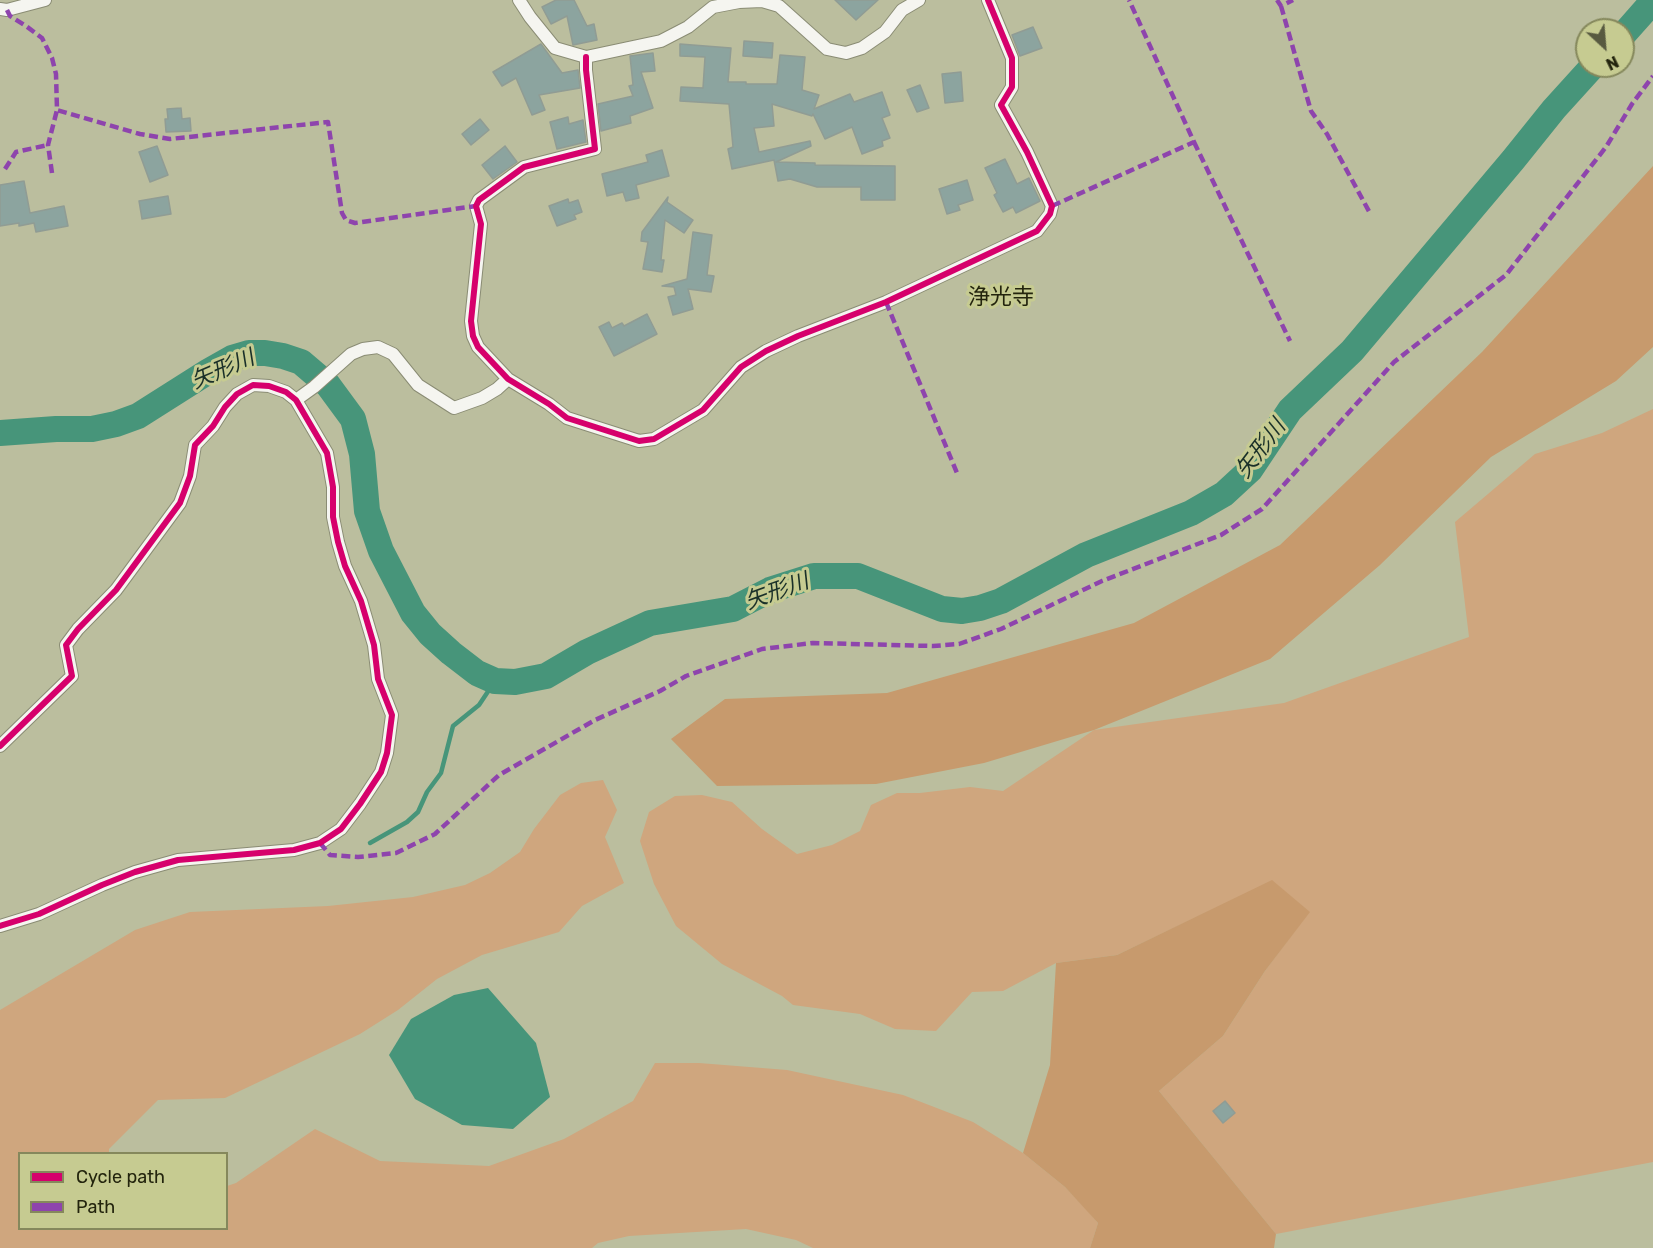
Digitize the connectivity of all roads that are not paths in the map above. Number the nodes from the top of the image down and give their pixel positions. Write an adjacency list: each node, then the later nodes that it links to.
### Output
1 (45, 0): 6 (street)
2 (519, 0): 7 (street)
3 (919, 0): 5 (street)
4 (988, 0): 8 (street)
5 (712, 3): 7 (street)
6 (0, 9)
7 (586, 57): 8 (street)
8 (508, 380): 9 (street)
9 (296, 400): 10 (street); 11 (street)
10 (0, 746)
11 (0, 926)

